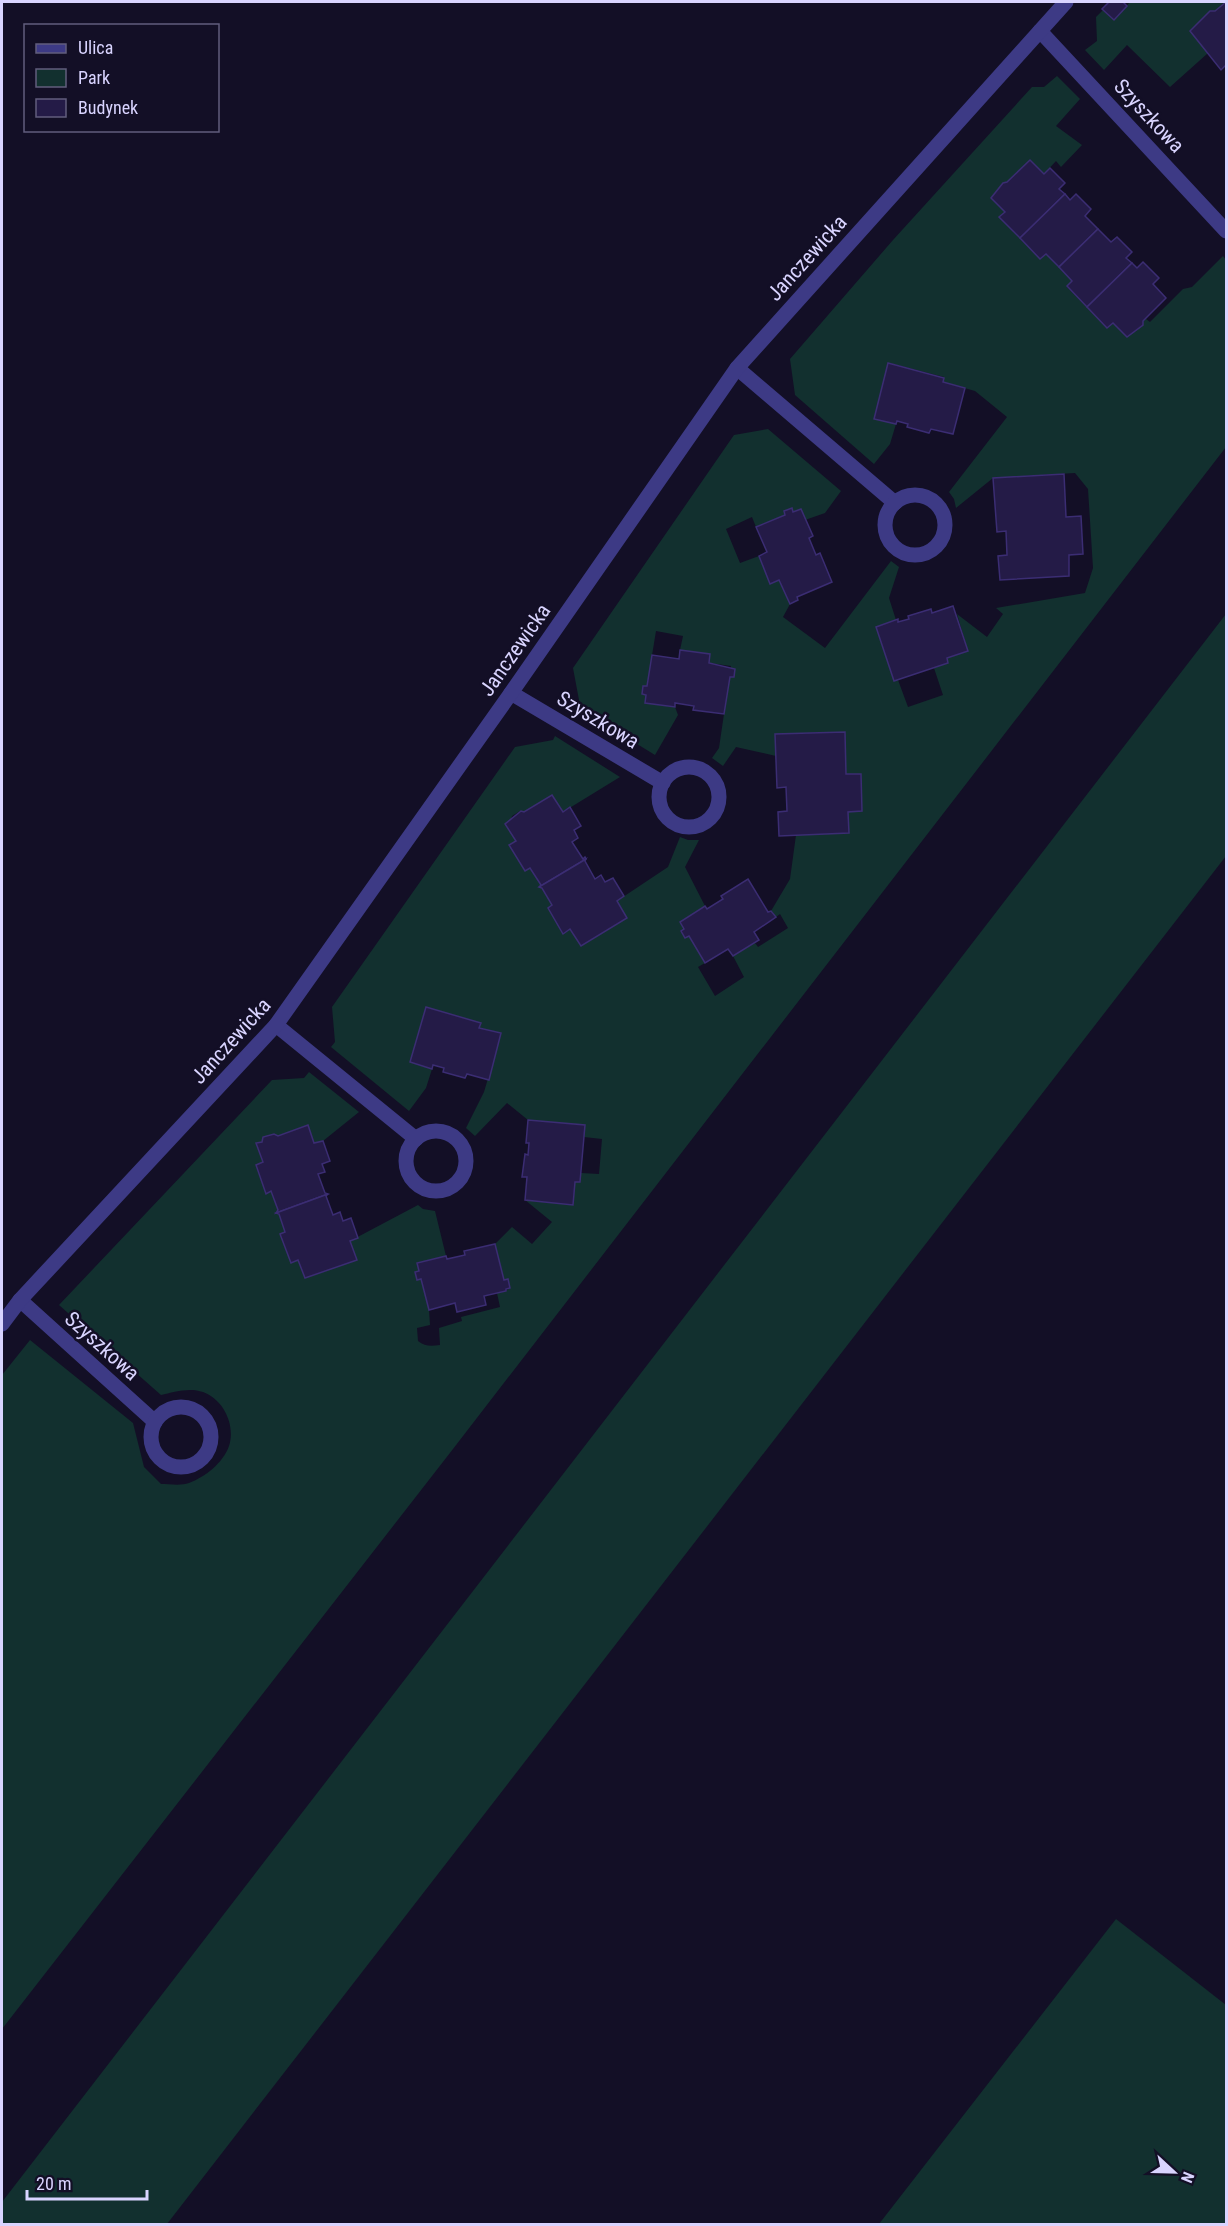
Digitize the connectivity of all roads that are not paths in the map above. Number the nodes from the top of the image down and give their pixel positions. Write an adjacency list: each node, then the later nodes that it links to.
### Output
1 (1066, 2): 2 (street, Janczewicka)
2 (1040, 31): 3 (street, Szyszkowa); 4 (street, Janczewicka)
3 (1227, 231)
4 (737, 368): 5 (street); 6 (street, Janczewicka)
5 (895, 503)
6 (511, 693): 7 (street, Szyszkowa); 8 (street, Janczewicka)
7 (663, 783)
8 (276, 1025): 9 (street); 10 (street, Janczewicka)
9 (416, 1139)
10 (20, 1300): 11 (street, Janczewicka); 12 (street, Szyszkowa)
11 (2, 1324)
12 (154, 1422)

